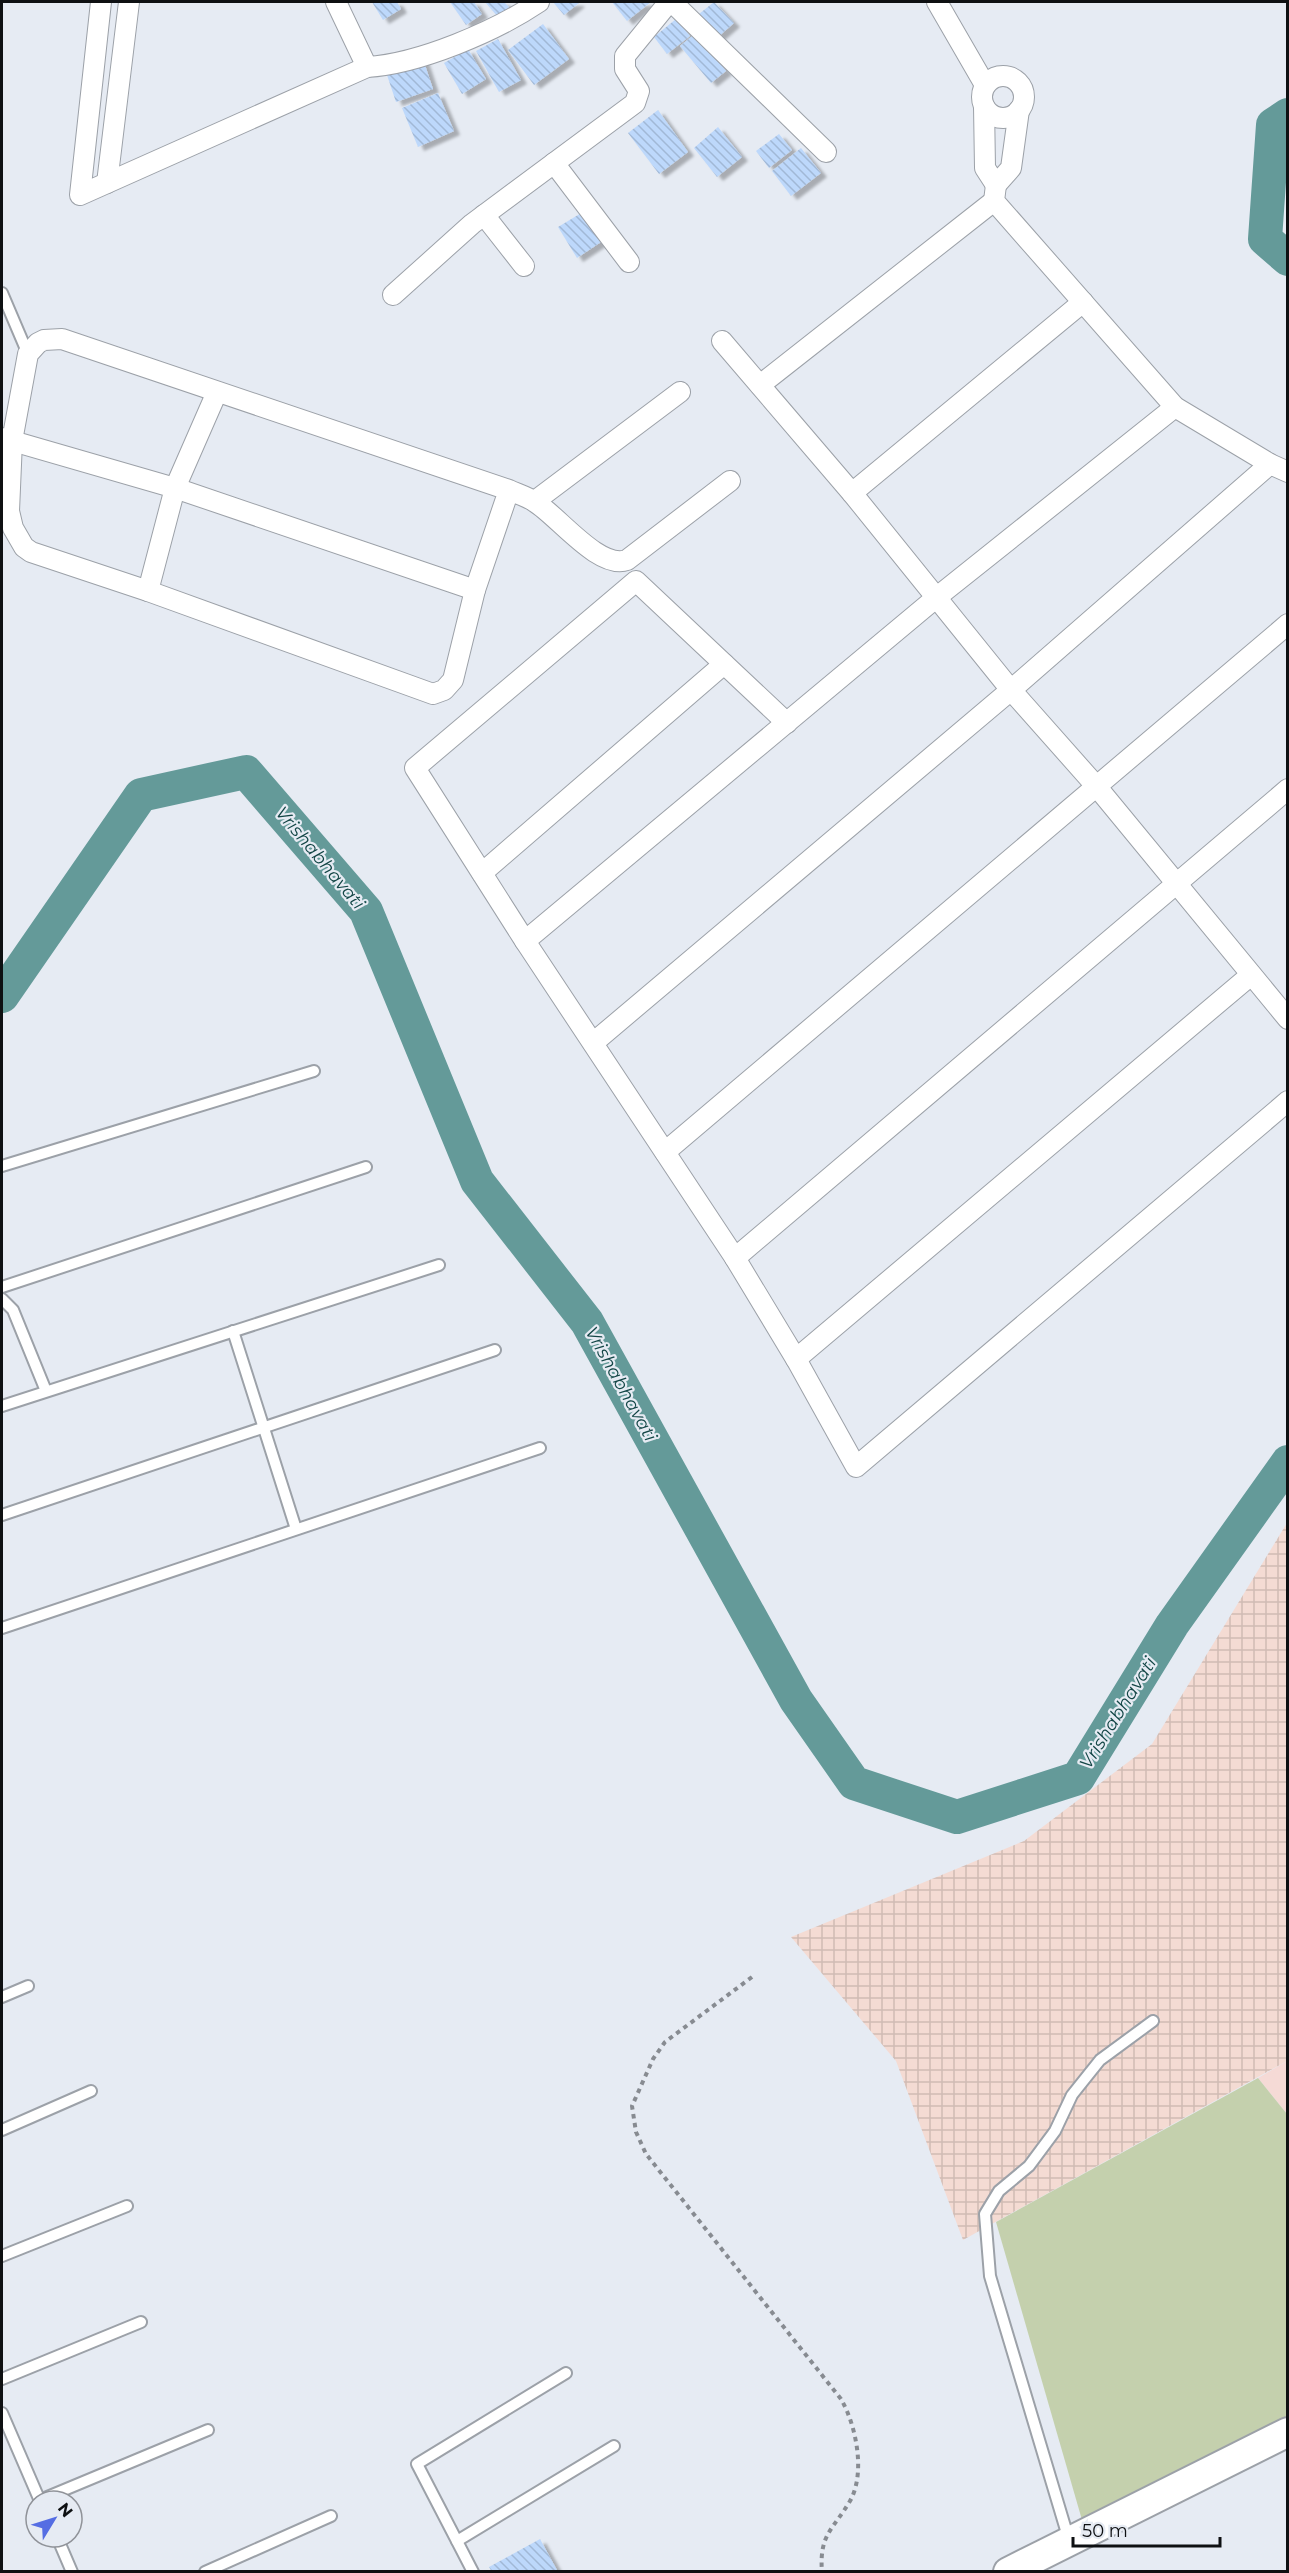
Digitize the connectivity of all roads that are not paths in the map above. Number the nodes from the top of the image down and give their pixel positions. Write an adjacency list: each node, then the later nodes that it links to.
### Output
1 (101, 2): 13 (street)
2 (129, 2): 13 (street)
3 (336, 2): 7 (street)
4 (539, 2): 7 (street)
5 (671, 2): 11 (street); 12 (street)
6 (937, 2): 8 (street)
7 (367, 67): 13 (street)
8 (985, 85): 9 (street); 10 (street)
9 (984, 106): 10 (street); 14 (street)
10 (1019, 110): 14 (street)
11 (826, 152)
12 (554, 164): 15 (street); 16 (street)
13 (107, 183)
14 (995, 193): 20 (street); 23 (street)
15 (484, 215): 17 (street); 19 (street)
16 (629, 262)
17 (524, 266)
18 (2, 293): 22 (lane)
19 (393, 295)
20 (1083, 302): 26 (street); 32 (street)
21 (723, 341): 23 (street)
22 (28, 354): 24 (street); 27 (street)
23 (760, 385): 32 (street)
24 (217, 392): 30 (street); 31 (street)
25 (680, 392): 33 (street)
26 (1175, 407): 28 (street); 36 (street)
27 (7, 439): 30 (street); 35 (street)
28 (1279, 468): 39 (street)
29 (730, 481): 33 (street)
30 (175, 488): 34 (street); 35 (street)
31 (509, 490): 33 (street); 34 (street)
32 (852, 492): 36 (street)
33 (535, 501)
34 (475, 590): 35 (street)
35 (148, 591)
36 (937, 597): 39 (street); 40 (street)
37 (1287, 624): 41 (street)
38 (724, 664): 40 (street); 43 (street); 43 (street)
39 (1011, 690): 41 (street); 48 (street)
40 (787, 723): 45 (street)
41 (1097, 787): 44 (street); 51 (street)
42 (1287, 789): 44 (street)
43 (482, 873): 45 (street)
44 (1175, 884): 46 (street); 54 (street)
45 (525, 941): 48 (street)
46 (1251, 975): 47 (street); 60 (street)
47 (1287, 1019)
48 (593, 1043): 51 (street)
49 (314, 1071): 52 (lane)
50 (1287, 1101): 60 (street)
51 (665, 1152): 54 (street)
52 (2, 1166)
53 (366, 1167): 56 (lane)
54 (735, 1258): 60 (street)
55 (439, 1265): 58 (lane)
56 (2, 1287)
57 (2, 1299): 61 (lane)
58 (233, 1331): 61 (lane); 63 (lane)
59 (495, 1350): 63 (lane)
60 (796, 1359)
61 (46, 1391): 62 (lane)
62 (2, 1406)
63 (264, 1428): 65 (lane); 66 (lane)
64 (540, 1448): 66 (lane)
65 (2, 1515)
66 (296, 1529): 67 (lane)
67 (2, 1628)
68 (28, 1986): 69 (lane)
69 (2, 1997)
70 (1153, 2021): 86 (lane)
71 (91, 2091): 72 (lane)
72 (2, 2130)
73 (127, 2206): 74 (lane)
74 (2, 2256)
75 (141, 2322): 77 (lane)
76 (566, 2373): 85 (lane)
77 (2, 2379)
78 (2, 2413): 82 (lane)
79 (208, 2430): 83 (lane)
80 (1287, 2432): 86 (street)
81 (614, 2446): 85 (lane)
82 (35, 2489)
83 (68, 2489)
84 (331, 2516): 89 (lane)
85 (457, 2541): 90 (lane)
86 (1070, 2541): 91 (street)
87 (62, 2549): 88 (lane)
88 (72, 2571)
89 (205, 2571)
90 (473, 2571)
91 (1008, 2571)

